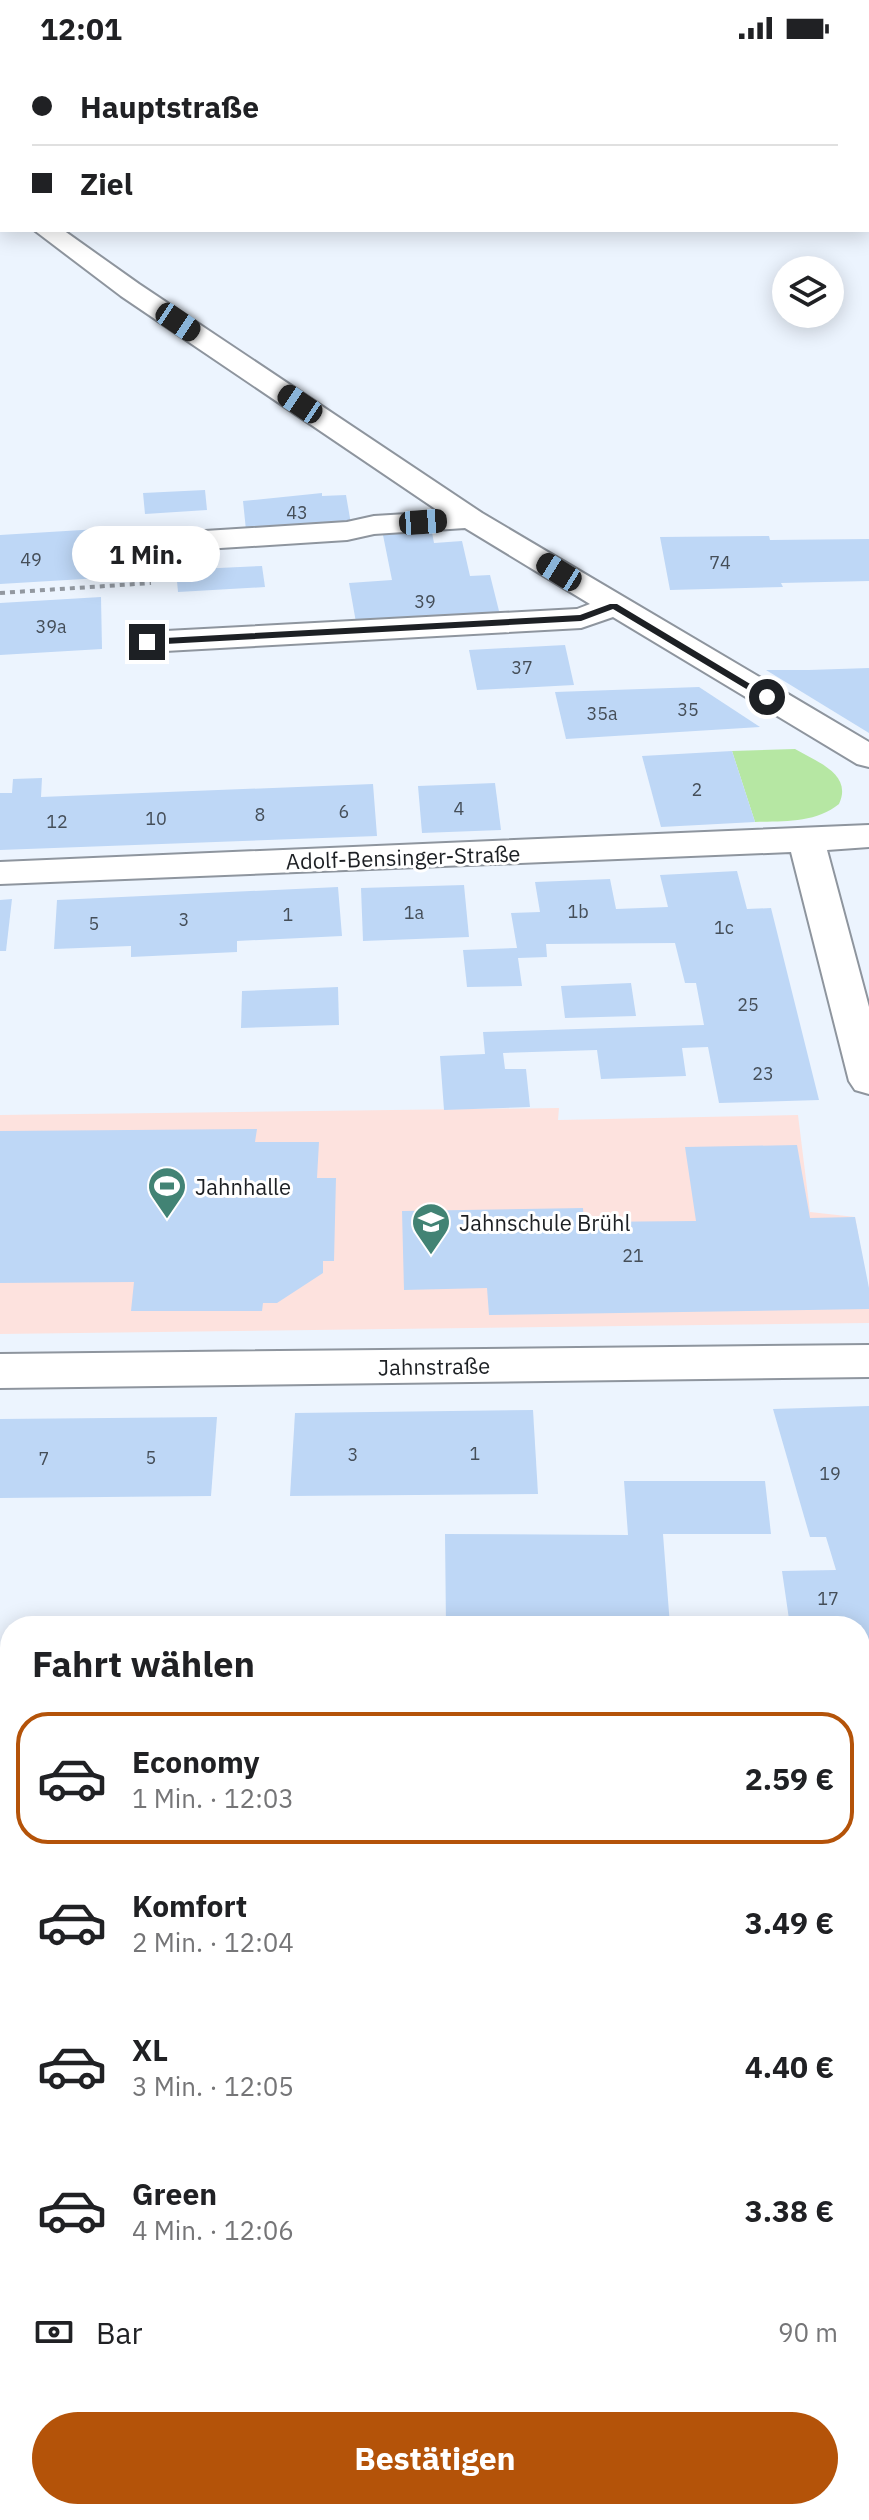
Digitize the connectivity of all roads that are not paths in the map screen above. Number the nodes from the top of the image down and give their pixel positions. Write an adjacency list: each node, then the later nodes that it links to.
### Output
1 (50, 232): 2 (street)
2 (471, 519): 3 (street); 4 (street)
3 (173, 542)
4 (613, 606): 5 (street); 6 (street)
5 (147, 642)
6 (869, 757)
7 (869, 836): 8 (street, Adolf-Bensinger-Straße)
8 (806, 841): 9 (street, Adolf-Bensinger-Straße); 10 (street)
9 (0, 873)
10 (869, 1081)
11 (869, 1361): 12 (street, Jahnstraße)
12 (0, 1371)

